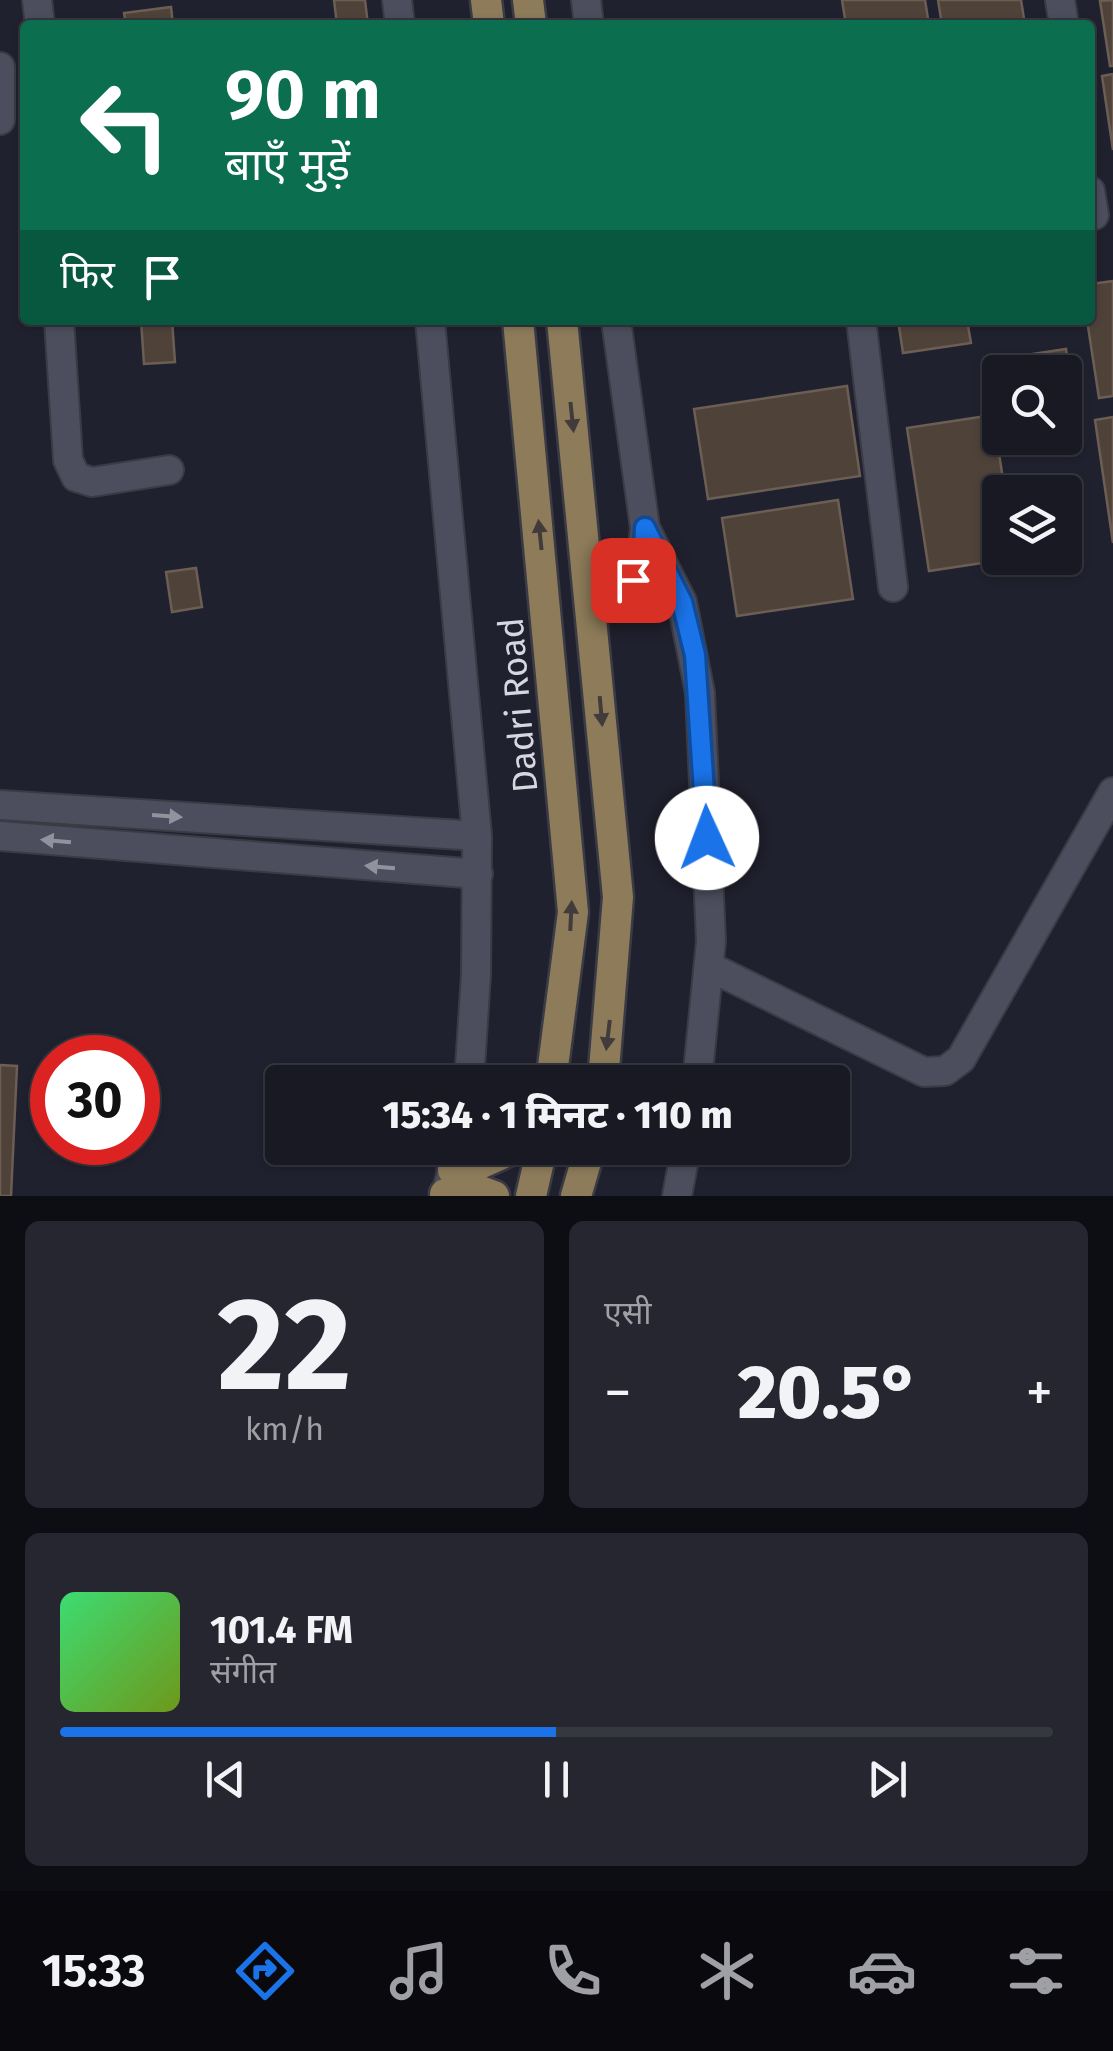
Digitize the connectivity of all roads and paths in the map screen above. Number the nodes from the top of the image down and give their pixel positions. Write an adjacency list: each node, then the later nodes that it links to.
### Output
1 (0, 66): 2 (street)
2 (0, 120)
3 (59, 325): 9 (street)
4 (430, 325): 17 (street)
5 (518, 325): 21 (main road, Dadri Road, one-way to 5)
6 (563, 325): 12 (main road, one-way to 12)
7 (617, 325): 10 (street)
8 (862, 325): 11 (street)
9 (169, 470)
10 (645, 528): 12 (street); 19 (street)
11 (893, 587)
12 (593, 614): 22 (main road, one-way to 22)
13 (1113, 792): 19 (street)
14 (0, 804): 15 (street); 17 (street, one-way to 17)
15 (0, 822)
16 (0, 836): 18 (street, one-way to 16)
17 (477, 836): 18 (street)
18 (478, 874): 20 (street)
19 (710, 967): 23 (street)
20 (470, 1065)
21 (553, 1065)
22 (604, 1065)
23 (699, 1065)
24 (477, 1165): 28 (main road)
25 (538, 1165): 30 (main road)
26 (585, 1165): 31 (main road)
27 (683, 1165): 32 (street)
28 (451, 1177): 29 (main road)
29 (494, 1196)
30 (531, 1196)
31 (576, 1196)
32 (677, 1196)

